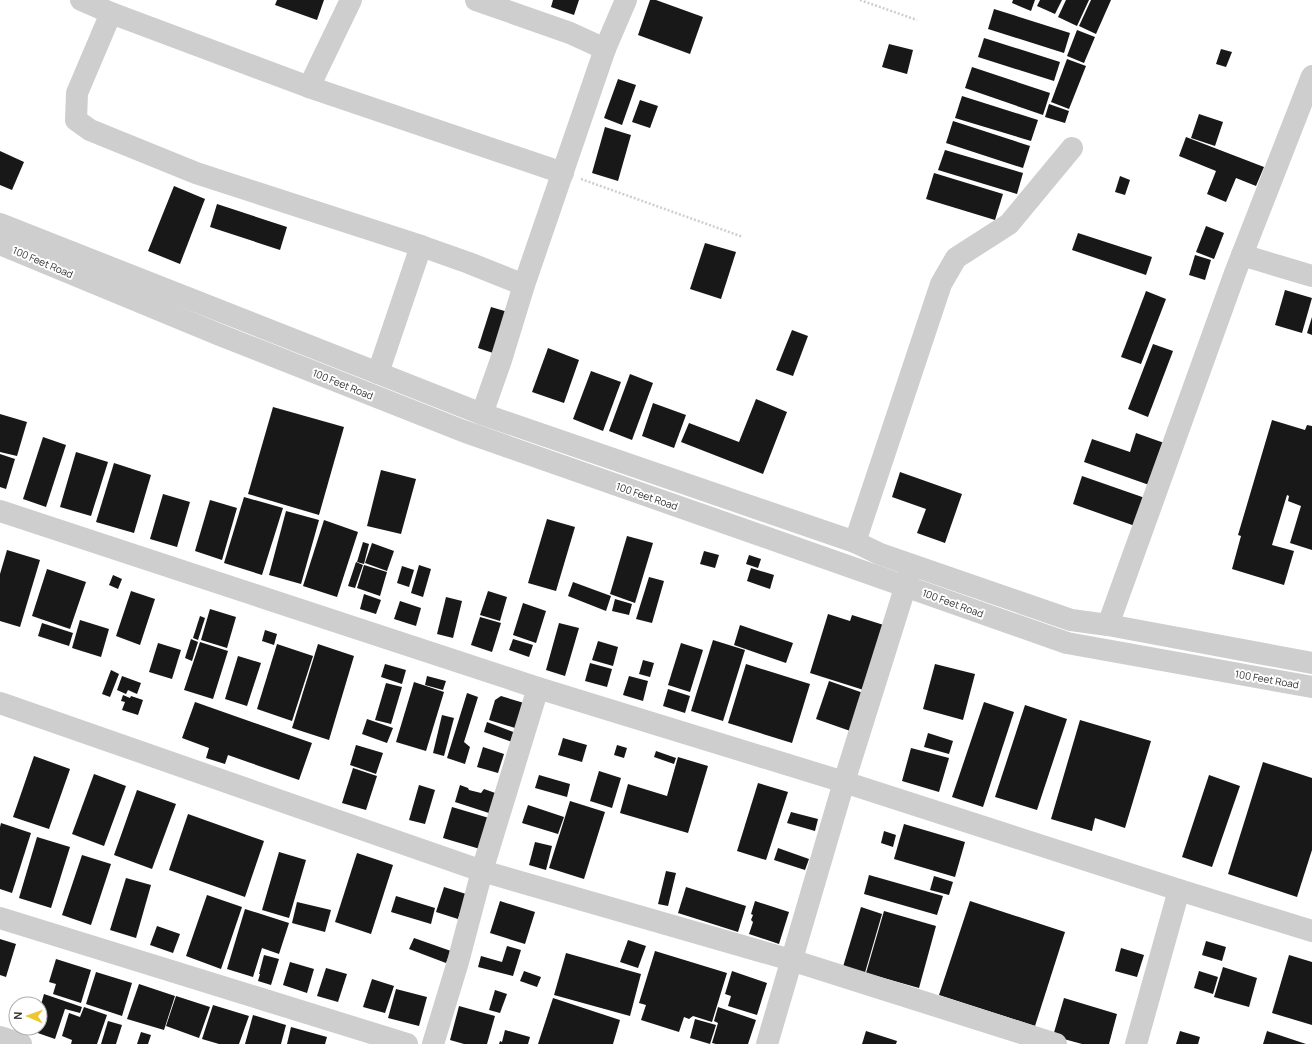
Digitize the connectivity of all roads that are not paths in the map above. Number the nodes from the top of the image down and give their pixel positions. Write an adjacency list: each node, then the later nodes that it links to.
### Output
1 (81, 0): 5 (street)
2 (351, 0): 8 (street)
3 (476, 0): 6 (street)
4 (626, 0): 6 (street)
5 (111, 13): 8 (street); 13 (street)
6 (606, 49): 10 (street)
7 (1312, 76): 14 (street)
8 (309, 88): 10 (street)
9 (1072, 148): 20 (street)
10 (563, 173): 16 (street)
11 (0, 224): 17 (street, 100 Feet Road)
12 (0, 244): 22 (street, 100 Feet Road)
13 (421, 246): 16 (street); 17 (street)
14 (1242, 255): 15 (street); 23 (street)
15 (1312, 276)
16 (524, 285): 18 (street)
17 (378, 373): 18 (street, 100 Feet Road)
18 (482, 414): 20 (street, 100 Feet Road)
19 (0, 511): 26 (street)
20 (855, 542): 21 (street, 100 Feet Road)
21 (913, 565): 22 (street); 23 (street, 100 Feet Road)
22 (905, 586): 25 (street, 100 Feet Road); 28 (street)
23 (1108, 625): 24 (street, 100 Feet Road)
24 (1312, 663)
25 (1312, 687)
26 (538, 688): 28 (street); 29 (street)
27 (0, 703): 29 (street)
28 (844, 782): 30 (street); 33 (street)
29 (482, 871): 33 (street); 37 (street)
30 (1179, 890): 32 (street); 40 (street)
31 (0, 918): 36 (street)
32 (1312, 931)
33 (791, 960): 38 (street); 39 (street)
34 (0, 1037): 35 (street)
35 (21, 1044)
36 (406, 1044)
37 (433, 1044)
38 (767, 1044)
39 (1056, 1044)
40 (1136, 1044)

